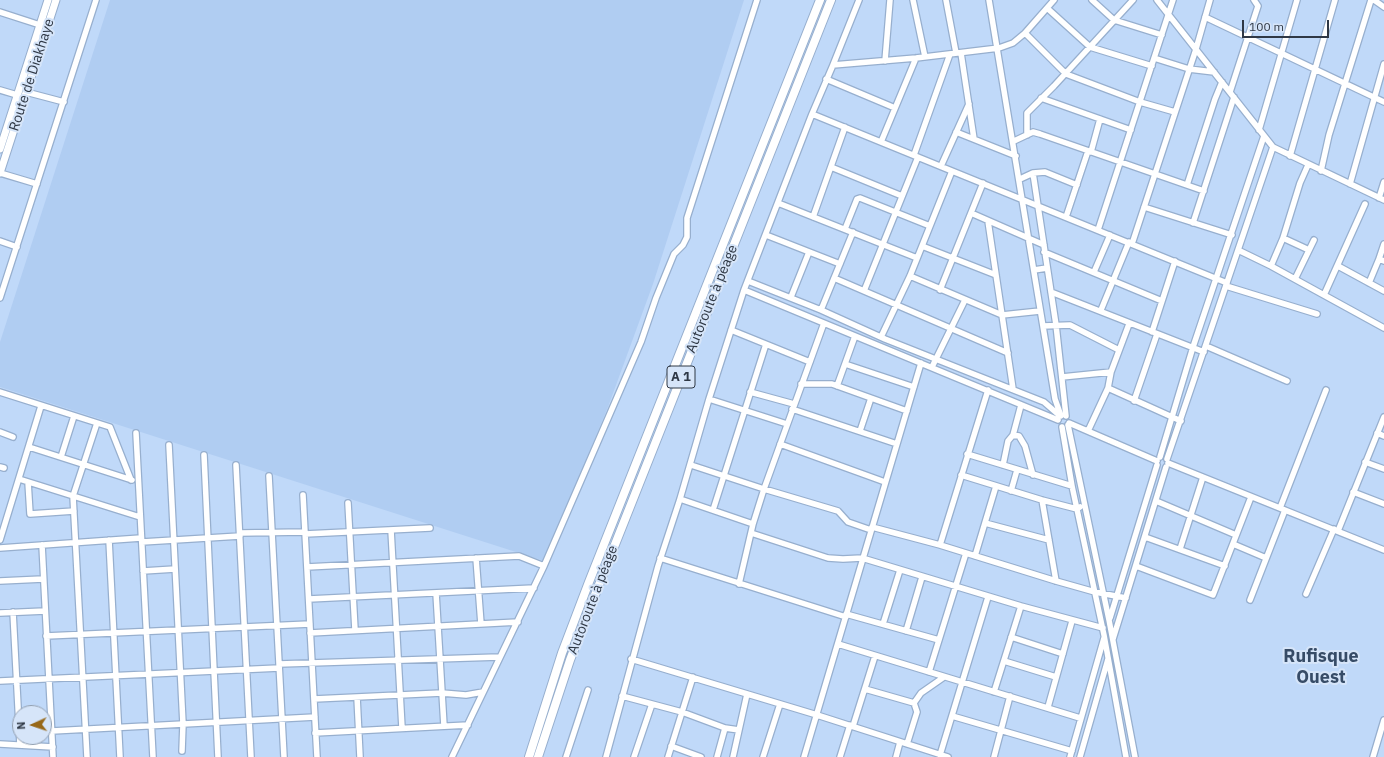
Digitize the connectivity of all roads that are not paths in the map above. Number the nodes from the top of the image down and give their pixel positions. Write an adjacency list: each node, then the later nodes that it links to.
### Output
1 (48, 0): 29 (main road, Route de Diakhaye)
2 (56, 0): 53 (main road, Route de Diakhaye)
3 (96, 0): 59 (street)
4 (757, 0): 304 (street)
5 (820, 0): 448 (highway, A 1)
6 (831, 0): 449 (highway, Autoroute à péage / A 1)
7 (859, 0): 43 (street)
8 (890, 0): 41 (street)
9 (913, 0): 38 (street)
10 (946, 0): 36 (street)
11 (989, 0): 34 (street)
12 (1054, 0): 24 (street)
13 (1092, 0): 28 (street)
14 (1133, 0): 28 (street)
15 (1157, 0): 26 (street)
16 (1173, 0): 26 (street)
17 (1210, 0): 27 (street)
18 (1254, 0): 32 (street)
19 (1297, 0): 37 (street)
20 (1335, 0): 46 (street)
21 (1371, 0): 51 (street)
22 (1374, 0): 23 (street)
23 (1384, 6)
24 (1047, 8): 30 (street); 33 (street)
25 (0, 12): 29 (street)
26 (1168, 15): 31 (street); 35 (street)
27 (1205, 17): 32 (street); 35 (street)
28 (1114, 20): 31 (street); 33 (street)
29 (40, 25): 55 (main road, Route de Diakhaye)
30 (1025, 33): 34 (street); 48 (street)
31 (1162, 35): 40 (street)
32 (1248, 38): 37 (street); 54 (street)
33 (1090, 47): 44 (street); 48 (street)
34 (999, 48): 36 (street); 74 (street)
35 (1196, 49): 45 (street); 47 (street)
36 (956, 53): 38 (street); 62 (street); 79 (street)
37 (1281, 53): 46 (street); 69 (street)
38 (925, 57): 39 (street)
39 (916, 58): 41 (street); 63 (street)
40 (1154, 58): 44 (street); 45 (street)
41 (886, 61): 43 (street)
42 (1384, 64): 58 (street)
43 (833, 65): 49 (street)
44 (1152, 66): 60 (street)
45 (1190, 69): 47 (street); 64 (street)
46 (1314, 69): 51 (street); 81 (street)
47 (1214, 72): 50 (street)
48 (1066, 74): 57 (street); 60 (street)
49 (826, 79): 63 (street); 65 (street)
50 (1222, 82): 54 (street); 97 (street)
51 (1346, 84): 58 (street); 87 (street)
52 (0, 90): 55 (street)
53 (26, 92): 59 (street); 88 (main road, Route de Diakhaye)
54 (1230, 92): 56 (street)
55 (17, 95): 77 (main road, Route de Diakhaye)
56 (1234, 97): 69 (street); 98 (street)
57 (1041, 98): 66 (street); 71 (street)
58 (1374, 98): 61 (street); 95 (street)
59 (64, 102): 94 (street)
60 (1140, 102): 64 (street); 68 (street)
61 (1384, 102)
62 (969, 104): 70 (street); 73 (street)
63 (895, 108): 75 (street)
64 (1175, 112): 90 (street)
65 (812, 114): 67 (street); 102 (street)
66 (1100, 119): 68 (street); 78 (street)
67 (845, 127): 75 (street); 85 (street)
68 (1131, 130): 82 (street)
69 (1259, 130): 72 (street)
70 (956, 132): 73 (street); 84 (street)
71 (1027, 135): 74 (street); 78 (street)
72 (1264, 136): 76 (street); 118 (street)
73 (974, 139): 80 (street)
74 (1014, 141): 80 (street)
75 (881, 142): 79 (street)
76 (1273, 147): 81 (street); 129 (street)
77 (0, 149)
78 (1089, 152): 82 (street); 96 (street)
79 (916, 156): 84 (street); 99 (street)
80 (1016, 156): 91 (street)
81 (1290, 156): 83 (street)
82 (1120, 162): 90 (street); 114 (street)
83 (1308, 165): 87 (street); 119 (street)
84 (941, 166): 86 (street)
85 (831, 167): 99 (street); 108 (street)
86 (952, 171): 93 (street); 112 (street)
87 (1321, 171): 95 (street)
88 (0, 173): 94 (street)
89 (1033, 173): 91 (street); 96 (street); 104 (street)
90 (1155, 174): 97 (street); 105 (street)
91 (1020, 179): 100 (street)
92 (1384, 182): 101 (street)
93 (983, 183): 100 (street); 107 (street)
94 (37, 184): 127 (street)
95 (1350, 184): 101 (street)
96 (1078, 185): 109 (street)
97 (1187, 185): 98 (street)
98 (1204, 191): 111 (street)
99 (902, 196): 106 (street)
100 (1022, 199): 104 (street); 120 (street)
101 (1382, 199)
102 (778, 203): 108 (street); 116 (street)
103 (1365, 204): 138 (street)
104 (1037, 205): 109 (street); 128 (street)
105 (1144, 207): 111 (street); 123 (street)
106 (895, 212): 112 (street); 113 (street); 124 (street)
107 (971, 214): 110 (street); 133 (street)
108 (813, 217): 113 (street)
109 (1066, 217): 114 (street)
110 (988, 221): 120 (street); 142 (street)
111 (1193, 223): 118 (street)
112 (930, 226): 126 (street)
113 (845, 229): 115 (street)
114 (1098, 230): 117 (street)
115 (853, 232): 124 (street); 136 (street)
116 (766, 235): 131 (street); 148 (street)
117 (1110, 235): 123 (street); 141 (street)
118 (1232, 235): 145 (street)
119 (1283, 238): 130 (street); 137 (street)
120 (1029, 239): 128 (street); 140 (street)
121 (1314, 240): 130 (street)
122 (0, 241): 127 (street)
123 (1130, 243): 135 (street); 147 (street)
124 (883, 244): 132 (street); 153 (street)
125 (1384, 244): 134 (street)
126 (922, 246): 132 (street); 133 (street)
127 (17, 247): 158 (street)
128 (1044, 249): 139 (street); 141 (street)
129 (1238, 250): 137 (street); 150 (street)
130 (1309, 250): 146 (street)
131 (809, 252): 136 (street); 157 (street)
132 (917, 258): 143 (street)
133 (953, 258): 142 (street); 152 (street)
134 (1382, 260): 149 (street)
135 (1175, 261): 145 (street); 160 (street)
136 (840, 264): 144 (street)
137 (1271, 266): 146 (street)
138 (1338, 266): 149 (street); 156 (street)
139 (1047, 268): 140 (street); 155 (street)
140 (1034, 270): 164 (street)
141 (1094, 272): 147 (street)
142 (996, 275): 166 (street)
143 (910, 276): 152 (street); 161 (street)
144 (834, 278): 153 (street); 162 (street)
145 (1217, 278): 150 (street); 179 (street)
146 (1295, 279): 156 (street)
147 (1113, 280): 160 (street); 163 (street)
148 (748, 281): 151 (street); 157 (street)
149 (1368, 283): 154 (street)
150 (1227, 284): 165 (street); 180 (street)
151 (744, 290): 167 (street); 173 (street)
152 (940, 290): 159 (street)
153 (864, 291): 161 (street)
154 (1384, 291)
155 (1050, 292): 163 (street); 168 (street)
156 (1324, 295): 171 (street)
157 (791, 297): 162 (street)
158 (0, 298)
159 (965, 300): 166 (street); 172 (street)
160 (1162, 301): 174 (street)
161 (896, 305): 172 (street); 176 (street)
162 (821, 310): 176 (street)
163 (1101, 310): 169 (street)
164 (1040, 311): 166 (street); 170 (street)
165 (1317, 314)
166 (1002, 315): 182 (street)
167 (824, 323): 175 (street); 184 (street)
168 (1056, 324): 170 (street); 181 (street); 189 (street)
169 (1129, 324): 174 (street); 181 (street)
170 (1043, 326): 209 (street)
171 (1384, 327)
172 (951, 329): 182 (street); 183 (street)
173 (732, 330): 177 (street); 201 (street)
174 (1155, 333): 179 (street); 202 (street)
175 (855, 336): 178 (street); 186 (street)
176 (883, 338): 178 (street); 183 (street)
177 (766, 344): 184 (street); 199 (street)
178 (882, 347): 185 (street)
179 (1193, 347): 180 (street); 210 (street)
180 (1205, 349): 190 (street); 212 (street)
181 (1119, 350): 188 (street)
182 (1008, 353): 196 (street)
183 (937, 359): 187 (street); 196 (street)
184 (810, 362): 191 (street)
185 (921, 363): 187 (street); 193 (street)
186 (845, 364): 192 (street); 193 (street)
187 (932, 367): 195 (street)
188 (1111, 372): 189 (street); 194 (street)
189 (1062, 377): 209 (street)
190 (1287, 381)
191 (801, 384): 192 (street); 205 (street)
192 (837, 386): 200 (street)
193 (914, 387): 207 (street)
194 (1108, 388): 202 (street); 217 (street)
195 (988, 390): 203 (street); 228 (street)
196 (1013, 390): 209 (street)
197 (1326, 390): 265 (street)
198 (0, 392): 204 (street)
199 (750, 392): 205 (street); 206 (street)
200 (871, 398): 207 (street); 216 (street)
201 (709, 399): 206 (street); 235 (street)
202 (1134, 401): 210 (street)
203 (1021, 404): 209 (street); 221 (street)
204 (41, 406): 208 (street); 227 (street)
205 (793, 407): 214 (street); 216 (street)
206 (745, 410): 214 (street); 240 (street)
207 (907, 411): 226 (street)
208 (74, 416): 213 (street); 230 (street)
209 (1061, 417): 215 (street); 215 (street)
210 (1172, 417): 212 (street); 231 (street)
211 (1384, 417): 219 (street)
212 (1181, 421): 233 (street)
213 (97, 423): 234 (street); 246 (street)
214 (787, 424): 225 (street)
215 (1066, 425): 217 (street); 251 (street); 262 (street)
216 (860, 431): 226 (street)
217 (1088, 431): 231 (street)
218 (0, 432): 222 (street)
219 (1377, 433): 223 (street); 232 (street)
220 (136, 434): 248 (street)
221 (1013, 434): 237 (street); 242 (street)
222 (13, 436)
223 (1384, 436)
224 (169, 444): 287 (street)
225 (780, 444): 249 (street); 252 (street)
226 (897, 444): 249 (street)
227 (29, 447): 230 (street); 245 (street)
228 (967, 454): 237 (street); 241 (street)
229 (204, 455): 283 (street)
230 (61, 457): 234 (street)
231 (1158, 461): 233 (street); 233 (street); 324 (street)
232 (1365, 462): 238 (street); 254 (street)
233 (1167, 463): 244 (street); 260 (street)
234 (83, 464): 246 (street); 256 (street)
235 (691, 464): 240 (street); 258 (street)
236 (236, 465): 280 (street)
237 (1003, 465): 239 (street)
238 (1384, 469)
239 (1016, 470): 242 (street); 253 (street)
240 (724, 475): 252 (street); 266 (street)
241 (961, 475): 250 (street); 292 (street)
242 (1033, 475): 251 (street)
243 (269, 476): 276 (street)
244 (1203, 477): 257 (street); 268 (street)
245 (19, 479): 247 (street); 284 (street)
246 (131, 480): 248 (street)
247 (28, 482): 256 (street); 267 (street)
248 (138, 482): 269 (street)
249 (885, 482): 273 (street)
250 (996, 486): 253 (street); 270 (street)
251 (1072, 486): 264 (street)
252 (764, 490): 271 (street); 273 (street)
253 (1011, 491): 259 (street)
254 (1353, 492): 263 (street); 275 (street)
255 (303, 495): 278 (street)
256 (73, 496): 267 (street); 269 (street)
257 (1251, 496): 265 (street); 281 (street)
258 (680, 499): 266 (street); 299 (street)
259 (1042, 500): 264 (street); 288 (street)
260 (1156, 501): 268 (street); 282 (street)
261 (348, 503): 277 (street)
262 (1084, 504): 264 (street); 321 (street)
263 (1384, 504)
264 (1077, 509): 319 (street)
265 (1282, 509): 275 (street); 301 (street)
266 (713, 510): 271 (street)
267 (74, 511): 289 (street)
268 (1191, 516): 281 (street); 294 (street)
269 (140, 517): 286 (street)
270 (986, 523): 288 (street); 297 (street)
271 (753, 524): 279 (street)
272 (430, 528): 274 (street)
273 (871, 529): 292 (street); 300 (street)
274 (391, 530): 277 (street); 302 (street)
275 (1336, 530): 295 (street); 322 (street)
276 (272, 532): 278 (street); 280 (street); 341 (street)
277 (349, 532): 278 (street); 303 (street)
278 (305, 533): 307 (street)
279 (751, 533): 300 (street); 315 (street)
280 (240, 535): 283 (street); 343 (street)
281 (1236, 536): 290 (street)
282 (1145, 537): 294 (street); 305 (street)
283 (208, 538): 287 (street); 344 (street)
284 (0, 540)
285 (109, 540): 286 (street); 289 (street); 351 (street)
286 (142, 540): 287 (street); 310 (street)
287 (174, 540): 308 (street)
288 (1049, 540): 314 (street)
289 (76, 543): 291 (street); 353 (street)
290 (1233, 544): 301 (street); 306 (street)
291 (42, 545): 293 (street); 312 (street)
292 (940, 545): 296 (street)
293 (0, 548)
294 (1180, 550): 306 (street)
295 (1384, 550)
296 (966, 553): 297 (street); 316 (street)
297 (975, 556): 314 (street)
298 (476, 558): 302 (street); 304 (street); 318 (street)
299 (660, 558): 315 (street); 364 (street)
300 (862, 558): 309 (street); 334 (street)
301 (1266, 558): 329 (street)
302 (393, 562): 303 (street); 323 (street)
303 (351, 564): 307 (street); 325 (street)
304 (544, 566): 317 (street)
305 (1136, 566): 306 (street); 327 (street)
306 (1225, 566)
307 (307, 567): 328 (street)
308 (175, 569): 310 (street); 347 (street)
309 (900, 570): 311 (street); 340 (street)
310 (143, 571): 349 (street)
311 (922, 577): 316 (street); 350 (street)
312 (43, 580): 313 (street); 331 (street)
313 (0, 581)
314 (1056, 581): 319 (street)
315 (739, 584): 334 (street)
316 (956, 587): 326 (street); 357 (street)
317 (534, 588): 318 (street); 337 (street)
318 (479, 590): 320 (street); 339 (street)
319 (1095, 592): 321 (street); 346 (street)
320 (436, 593): 323 (street); 342 (street)
321 (1103, 594): 324 (street); 335 (street)
322 (1306, 594)
323 (395, 595): 325 (street); 345 (street)
324 (1116, 596): 327 (street); 335 (street)
325 (353, 597): 328 (street); 348 (street)
326 (988, 597): 330 (street); 383 (street)
327 (1126, 598): 358 (street)
328 (308, 599): 338 (street)
329 (1250, 600)
330 (1021, 606): 336 (street); 356 (street)
331 (45, 611): 332 (street); 355 (street)
332 (13, 612): 333 (street); 381 (street)
333 (0, 613)
334 (846, 616): 340 (street); 359 (street)
335 (1109, 620): 354 (street); 358 (street)
336 (1072, 621): 346 (street); 360 (street)
337 (518, 622): 339 (street); 362 (street)
338 (310, 624): 341 (street); 352 (street)
339 (481, 624): 342 (street)
340 (883, 624): 350 (street)
341 (277, 626): 343 (street); 369 (street)
342 (438, 626): 345 (street); 365 (street)
343 (244, 627): 344 (street); 370 (street)
344 (212, 628): 347 (street); 371 (street)
345 (396, 628): 348 (street); 366 (street)
346 (1103, 628): 354 (street)
347 (178, 630): 349 (street); 372 (street)
348 (355, 630): 352 (street)
349 (146, 631): 351 (street); 374 (street)
350 (906, 631): 357 (street)
351 (114, 633): 353 (street); 375 (street)
352 (310, 633): 368 (street)
353 (81, 634): 355 (street); 376 (street)
354 (1104, 635): 363 (street); 384 (street)
355 (46, 636): 380 (street)
356 (1011, 637): 360 (street); 367 (street)
357 (939, 640): 373 (street)
358 (1113, 642): 363 (street); 466 (street)
359 (838, 644): 361 (street); 404 (street)
360 (1063, 654): 378 (street)
361 (875, 656): 373 (street); 385 (street)
362 (499, 657): 365 (street); 388 (street)
363 (1109, 658): 387 (street); 465 (street)
364 (631, 659): 379 (street); 393 (street)
365 (440, 660): 366 (street); 390 (street)
366 (398, 661): 368 (street); 392 (street)
367 (1004, 661): 378 (street); 389 (street)
368 (312, 664): 369 (street); 396 (street)
369 (279, 666): 370 (street); 408 (street)
370 (247, 669): 371 (street); 410 (street)
371 (214, 671): 372 (street); 411 (street)
372 (181, 672): 374 (street); 412 (street)
373 (929, 672): 377 (street)
374 (149, 674): 375 (street); 414 (street)
375 (116, 676): 376 (street); 417 (street)
376 (83, 677): 380 (street); 420 (street)
377 (944, 677): 383 (street); 397 (street)
378 (1056, 677): 402 (street)
379 (693, 678): 391 (street); 403 (street)
380 (49, 679): 381 (street); 401 (street)
381 (17, 681): 382 (street); 400 (street)
382 (0, 682)
383 (962, 682): 389 (street); 405 (street)
384 (1089, 687): 387 (street); 407 (street)
385 (865, 688): 397 (street); 416 (street)
386 (588, 690): 450 (street)
387 (1099, 690): 464 (street)
388 (483, 692): 390 (street); 413 (street)
389 (994, 692): 394 (street)
390 (442, 693): 392 (street); 415 (street)
391 (747, 694): 399 (street); 422 (street)
392 (400, 695): 395 (street); 418 (street)
393 (622, 696): 398 (street); 451 (street)
394 (1010, 696): 402 (street); 423 (street)
395 (357, 697): 396 (street); 421 (street)
396 (314, 698): 406 (street)
397 (914, 703): 429 (street)
398 (652, 704): 403 (street); 452 (street)
399 (780, 704): 404 (street); 457 (street)
400 (18, 705)
401 (50, 705)
402 (1048, 708): 407 (street)
403 (682, 712): 419 (street); 432 (street)
404 (817, 715): 416 (street); 458 (street)
405 (952, 716): 423 (street); 437 (street)
406 (315, 717): 408 (street); 426 (street)
407 (1080, 718): 435 (street)
408 (282, 719): 410 (street); 444 (street)
409 (1384, 720): 425 (street)
410 (249, 721): 411 (street); 443 (street)
411 (217, 723): 412 (street); 442 (street)
412 (183, 724): 414 (street); 434 (street)
413 (468, 725): 415 (street); 447 (street)
414 (151, 726): 417 (street); 441 (street)
415 (444, 726): 418 (street)
416 (852, 726): 427 (street); 459 (street)
417 (118, 728): 420 (street); 440 (street)
418 (402, 728): 421 (street)
419 (725, 728): 422 (street); 455 (street)
420 (86, 730): 424 (street); 439 (street)
421 (359, 730): 426 (street); 446 (street)
422 (739, 730): 456 (street)
423 (1001, 730): 435 (street); 462 (street)
424 (52, 731): 433 (street)
425 (1382, 731): 467 (street)
426 (316, 733): 445 (street)
427 (900, 742): 429 (street); 460 (street)
428 (0, 744): 430 (street)
429 (907, 744): 436 (street)
430 (12, 745)
431 (20, 745): 433 (street)
432 (671, 746): 453 (street); 454 (street)
433 (53, 747): 438 (street)
434 (182, 751)
435 (1072, 751): 463 (street)
436 (931, 754): 437 (street)
437 (940, 755): 461 (street)
438 (53, 757)
439 (88, 757)
440 (120, 757)
441 (153, 757)
442 (218, 757)
443 (251, 757)
444 (284, 757)
445 (317, 757)
446 (360, 757)
447 (452, 757)
448 (529, 757)
449 (538, 757)
450 (566, 757)
451 (606, 757)
452 (634, 757)
453 (668, 757)
454 (701, 757)
455 (717, 757)
456 (733, 757)
457 (763, 757)
458 (804, 757)
459 (840, 757)
460 (896, 757)
461 (948, 757)
462 (994, 757)
463 (1070, 757)
464 (1080, 757)
465 (1126, 757)
466 (1135, 757)
467 (1373, 757)

